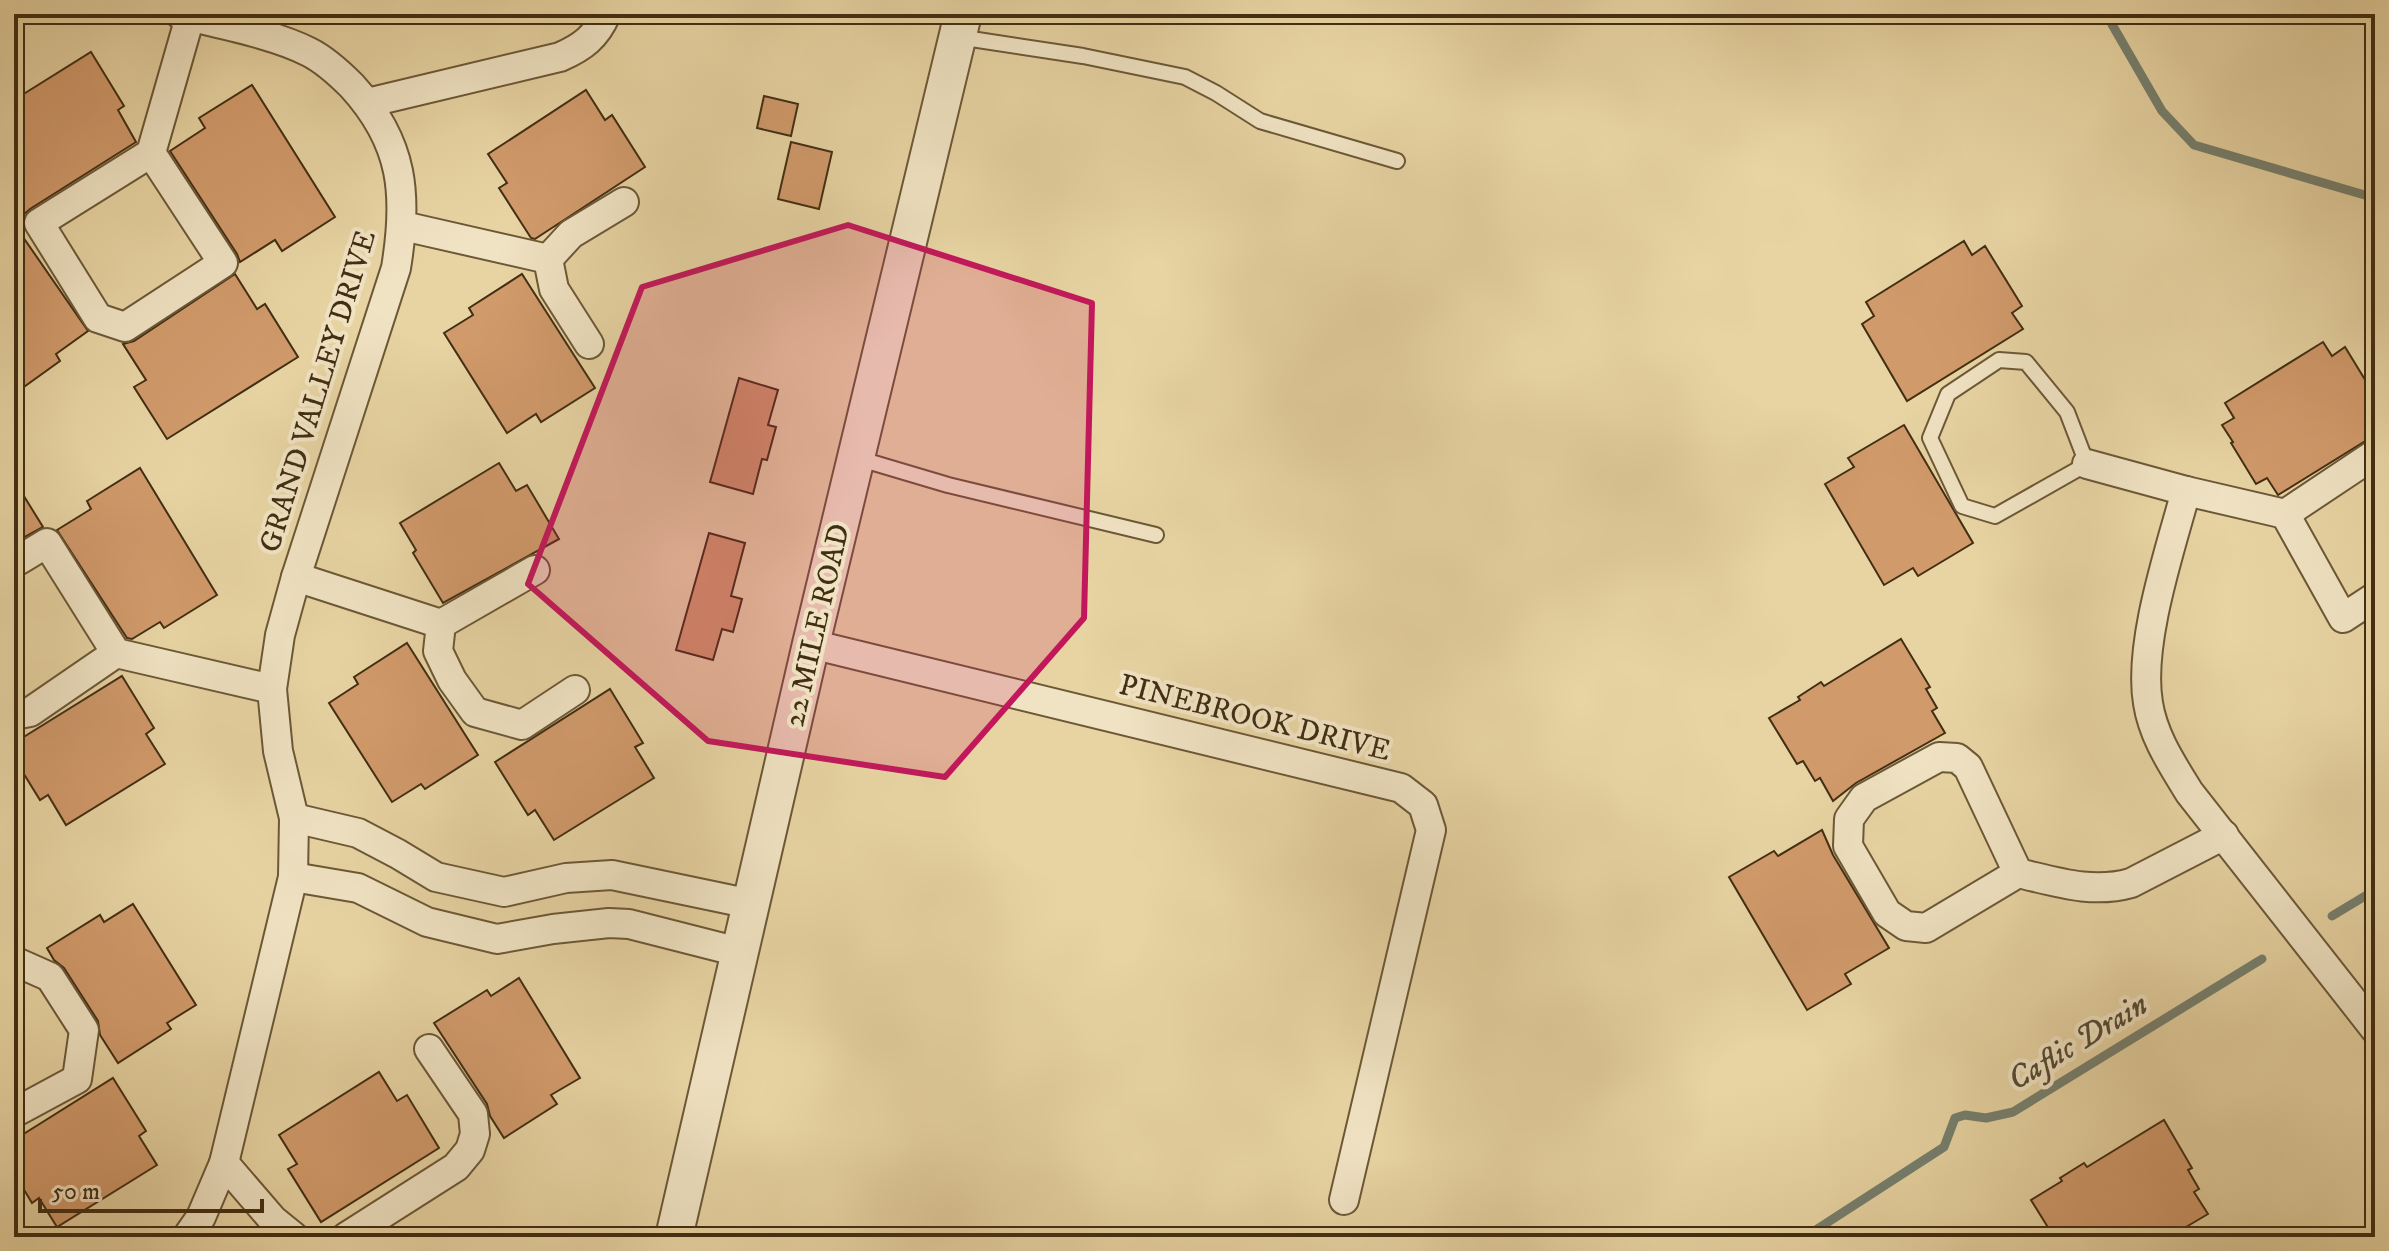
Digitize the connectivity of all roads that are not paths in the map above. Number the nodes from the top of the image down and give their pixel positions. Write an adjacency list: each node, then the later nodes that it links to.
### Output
1 (606, 14): 4 (street)
2 (185, 15): 4 (street, GRAND VALLEY DRIVE); 5 (street)
3 (960, 26): 6 (lane); 12 (street, 22 MILE ROAD)
4 (367, 103): 8 (street, GRAND VALLEY DRIVE)
5 (151, 153): 5 (street)
6 (1397, 161)
7 (624, 202): 9 (street)
8 (403, 226): 9 (street); 19 (street, GRAND VALLEY DRIVE)
9 (548, 259): 10 (street)
10 (589, 344)
11 (2375, 454): 15 (street)
12 (857, 457): 16 (lane); 22 (street, 22 MILE ROAD)
13 (2087, 464): 13 (lane); 14 (street)
14 (2186, 491): 15 (street); 28 (street)
15 (2285, 514): 20 (street)
16 (1156, 535)
17 (14, 563): 23 (street)
18 (535, 570): 21 (street)
19 (296, 577): 21 (street); 24 (street, GRAND VALLEY DRIVE)
20 (2375, 597)
21 (441, 624): 25 (street)
22 (811, 644): 32 (street, 22 MILE ROAD); 40 (street, PINEBROOK DRIVE)
23 (116, 653): 24 (street); 26 (street)
24 (272, 689): 27 (street, GRAND VALLEY DRIVE)
25 (575, 690)
26 (14, 715)
27 (294, 818): 30 (street, GRAND VALLEY DRIVE); 31 (street)
28 (2224, 835): 29 (street); 36 (street)
29 (2018, 873): 29 (street)
30 (293, 877): 33 (street); 39 (street, GRAND VALLEY DRIVE)
31 (504, 892): 32 (street); 33 (street)
32 (751, 904): 34 (street, 22 MILE ROAD)
33 (497, 939): 34 (street)
34 (739, 952): 44 (street, 22 MILE ROAD)
35 (14, 961): 38 (street)
36 (2375, 1029)
37 (429, 1049): 43 (street)
38 (14, 1113)
39 (224, 1163): 41 (street, GRAND VALLEY DRIVE); 42 (street)
40 (1344, 1200)
41 (187, 1237)
42 (294, 1237)
43 (346, 1237)
44 (674, 1237)

